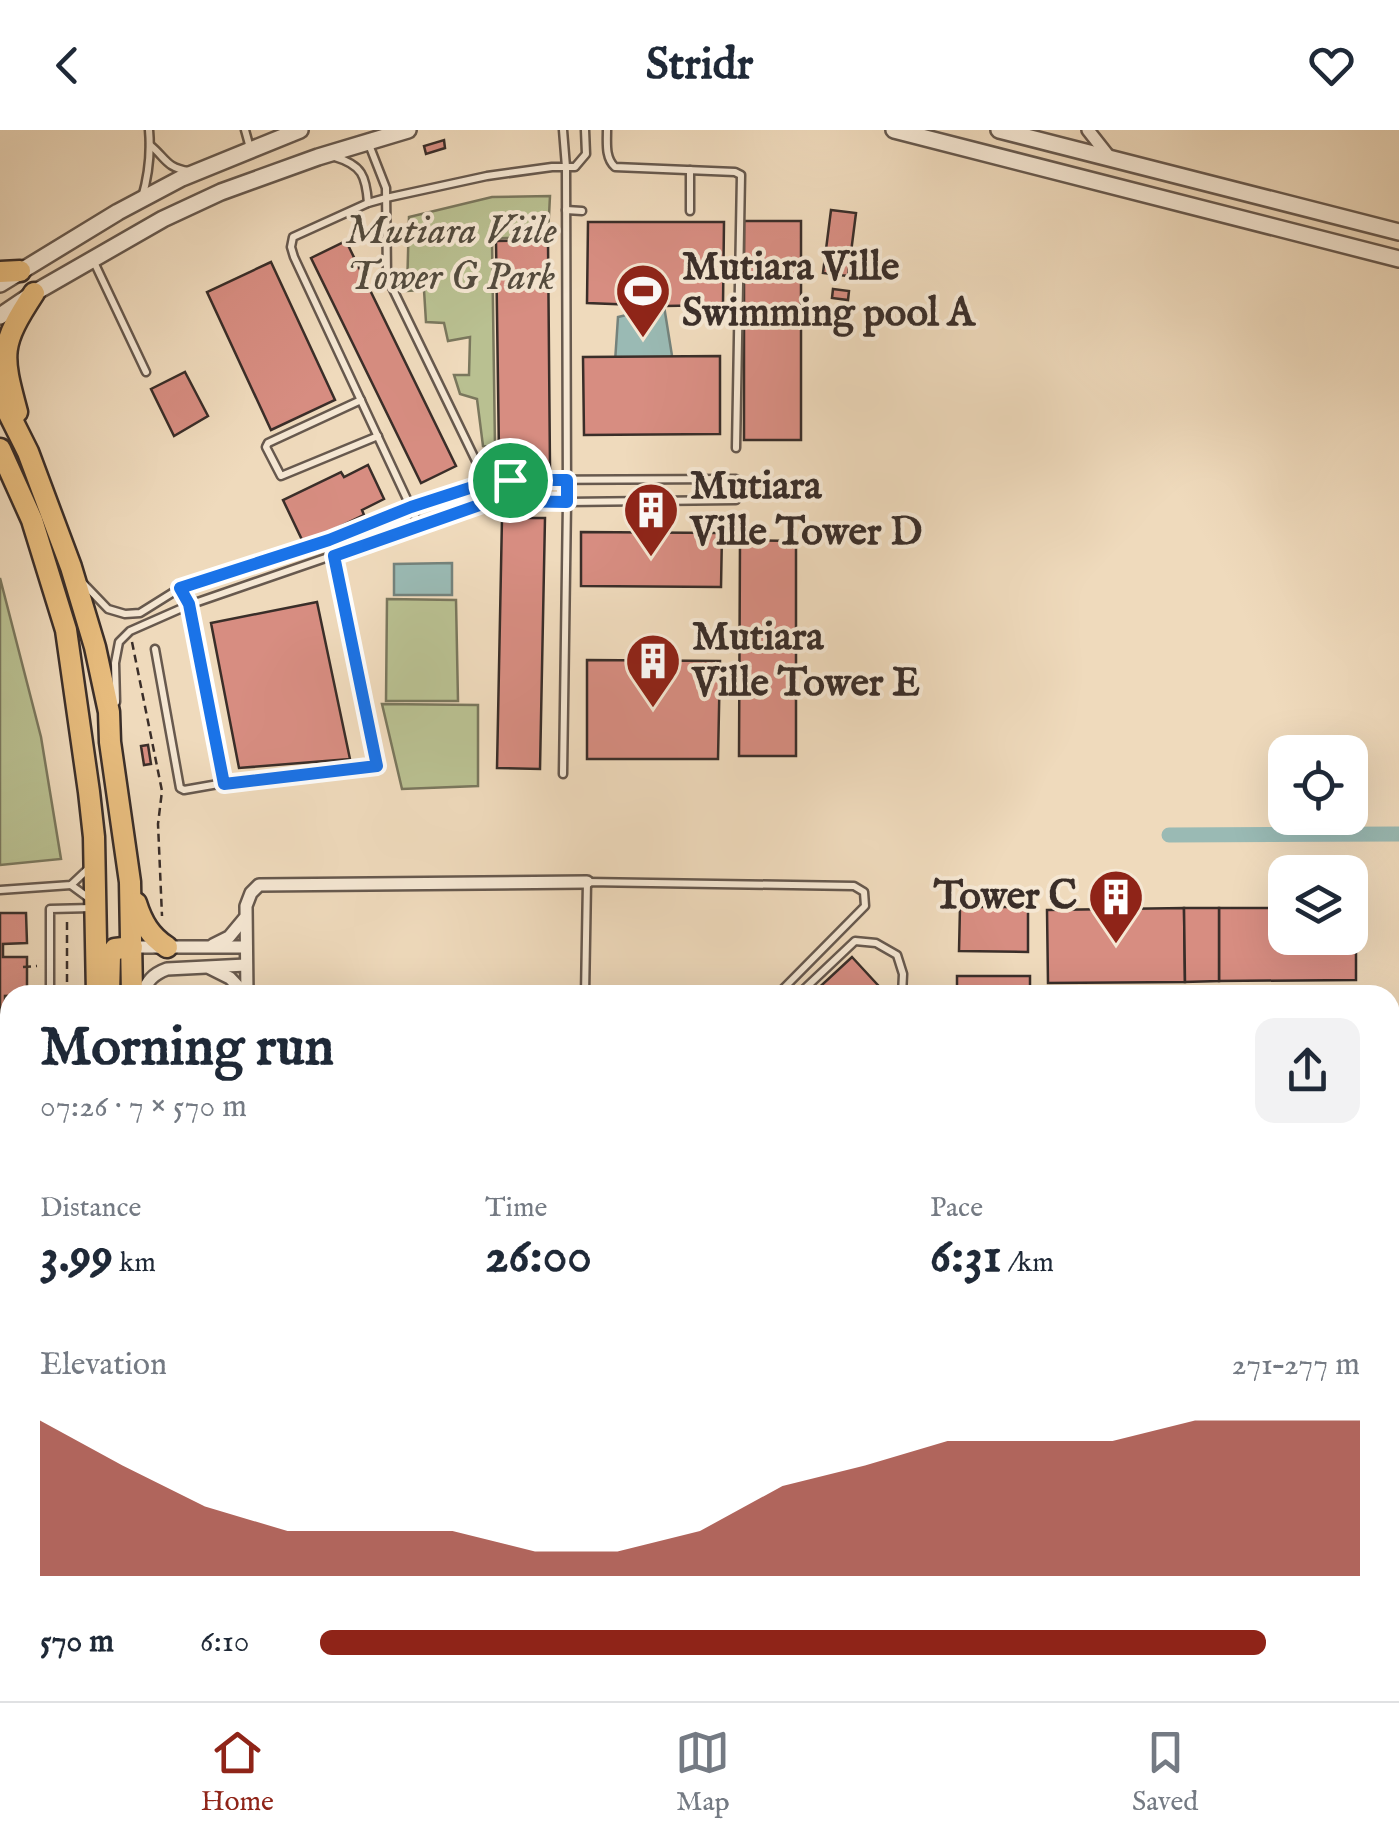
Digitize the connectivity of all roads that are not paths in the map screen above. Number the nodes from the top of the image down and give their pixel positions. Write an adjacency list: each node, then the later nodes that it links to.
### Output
1 (149, 130): 12 (lane)
2 (245, 130): 13 (lane)
3 (300, 130): 13 (street)
4 (408, 130): 11 (street)
5 (563, 130): 16 (lane)
6 (585, 130): 16 (lane)
7 (894, 130): 26 (street)
8 (998, 130): 15 (street)
9 (1088, 130): 15 (street)
10 (609, 133): 17 (lane)
11 (368, 141): 14 (street); 19 (lane)
12 (150, 145): 18 (lane); 20 (lane)
13 (250, 150): 18 (street)
14 (324, 154): 21 (lane); 27 (street)
15 (1111, 160): 25 (street)
16 (566, 167): 19 (lane); 22 (lane)
17 (690, 170): 24 (lane); 36 (lane)
18 (196, 172): 20 (street)
19 (386, 198): 21 (lane); 39 (lane)
20 (142, 199): 28 (street)
21 (368, 203): 34 (lane)
22 (566, 210): 23 (lane); 40 (lane)
23 (582, 211)
24 (690, 211)
25 (1399, 232)
26 (1399, 260)
27 (93, 261): 30 (street); 32 (lane)
28 (10, 272): 29 (street)
29 (0, 284)
30 (34, 294): 31 (street); 38 (main road)
31 (0, 316)
32 (146, 372)
33 (0, 396): 38 (main road)
34 (361, 400): 35 (lane); 35 (lane)
35 (378, 436): 47 (lane)
36 (736, 448)
37 (0, 449): 58 (main road)
38 (28, 452): 49 (main road)
39 (507, 480): 40 (lane); 42 (lane); 44 (lane)
40 (567, 480): 41 (lane); 45 (lane)
41 (736, 480)
42 (482, 484): 46 (lane); 47 (lane)
43 (736, 500): 45 (lane)
44 (505, 501): 45 (lane); 46 (lane)
45 (567, 502): 56 (lane)
46 (485, 503): 48 (lane)
47 (411, 507): 48 (lane); 50 (lane)
48 (420, 527): 51 (lane)
49 (58, 534): 52 (lane); 55 (main road)
50 (329, 540): 51 (lane); 52 (lane)
51 (334, 556): 53 (lane); 57 (lane)
52 (180, 588): 53 (lane)
53 (189, 604): 55 (lane); 57 (lane)
54 (156, 649): 57 (lane)
55 (110, 742): 59 (main road)
56 (564, 774)
57 (224, 784)
58 (94, 860): 61 (lane); 63 (main road)
59 (130, 882): 65 (main road); 67 (main road)
60 (587, 882): 64 (street); 78 (lane); 79 (lane)
61 (71, 885): 62 (lane); 63 (lane)
62 (0, 890)
63 (95, 906): 71 (lane); 72 (main road)
64 (246, 916): 66 (street); 68 (street)
65 (167, 946): 66 (street); 67 (street)
66 (203, 946): 68 (street)
67 (132, 947): 73 (main road); 74 (main road)
68 (246, 948): 69 (street)
69 (246, 965): 70 (street); 77 (street)
70 (198, 967): 75 (street); 76 (street)
71 (50, 985)
72 (97, 985)
73 (110, 985)
74 (132, 985)
75 (146, 985)
76 (237, 985)
77 (247, 985)
78 (585, 985)
79 (788, 985)
80 (809, 985): 81 (lane)
81 (902, 985)

